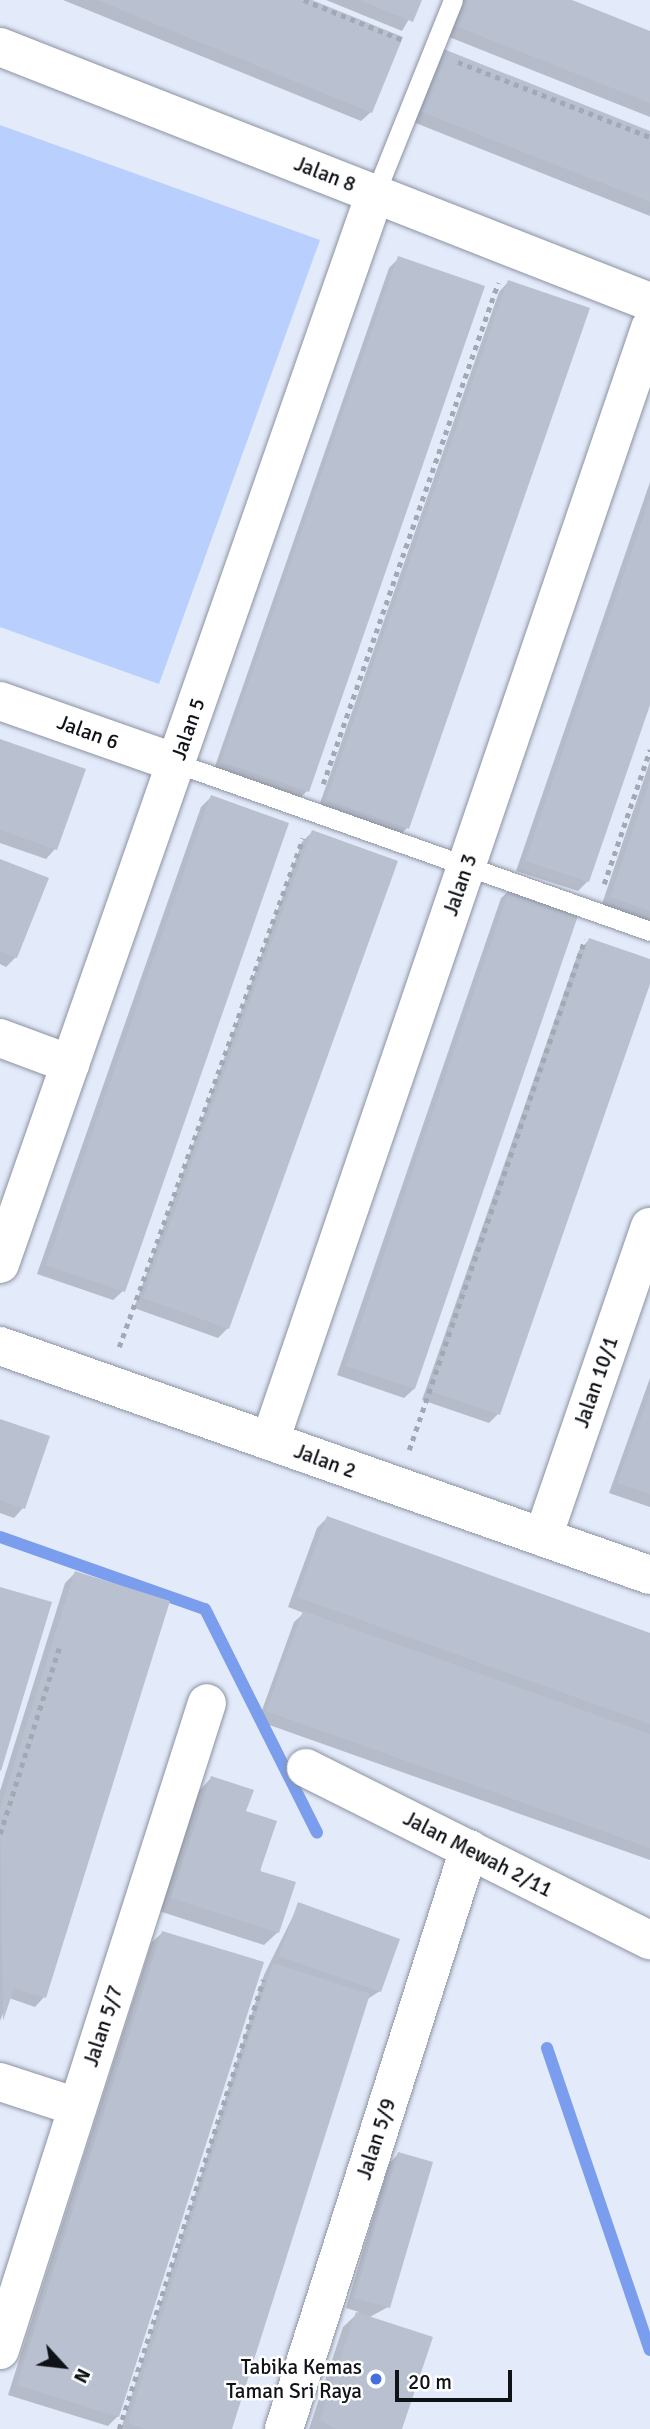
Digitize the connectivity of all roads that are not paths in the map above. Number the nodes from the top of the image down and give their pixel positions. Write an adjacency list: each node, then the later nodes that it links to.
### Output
1 (453, 0): 3 (lane)
2 (0, 47): 3 (street, Jalan 8)
3 (375, 194): 4 (street, Jalan 8); 7 (street, Jalan 5)
4 (650, 302)
5 (650, 328): 8 (street, Jalan 3)
6 (0, 701): 7 (street, Jalan 6)
7 (176, 763): 8 (lane); 11 (street, Jalan 5)
8 (467, 866): 9 (lane); 15 (street, Jalan 3)
9 (650, 931)
10 (0, 1038): 11 (street)
11 (70, 1064): 13 (street, Jalan 5)
12 (650, 1227): 16 (street, Jalan 10/1)
13 (0, 1264)
14 (0, 1346): 15 (street, Jalan 2)
15 (270, 1441): 16 (street, Jalan 2)
16 (543, 1537): 17 (street, Jalan 2)
17 (650, 1575)
18 (207, 1703): 23 (street, Jalan 5/7)
19 (306, 1768): 20 (street, Jalan Mewah 2/11)
20 (469, 1849): 21 (street, Jalan Mewah 2/11); 25 (street, Jalan 5/9)
21 (650, 1940)
22 (0, 2082): 23 (street)
23 (77, 2107): 24 (street, Jalan 5/7)
24 (0, 2350)
25 (284, 2429)

